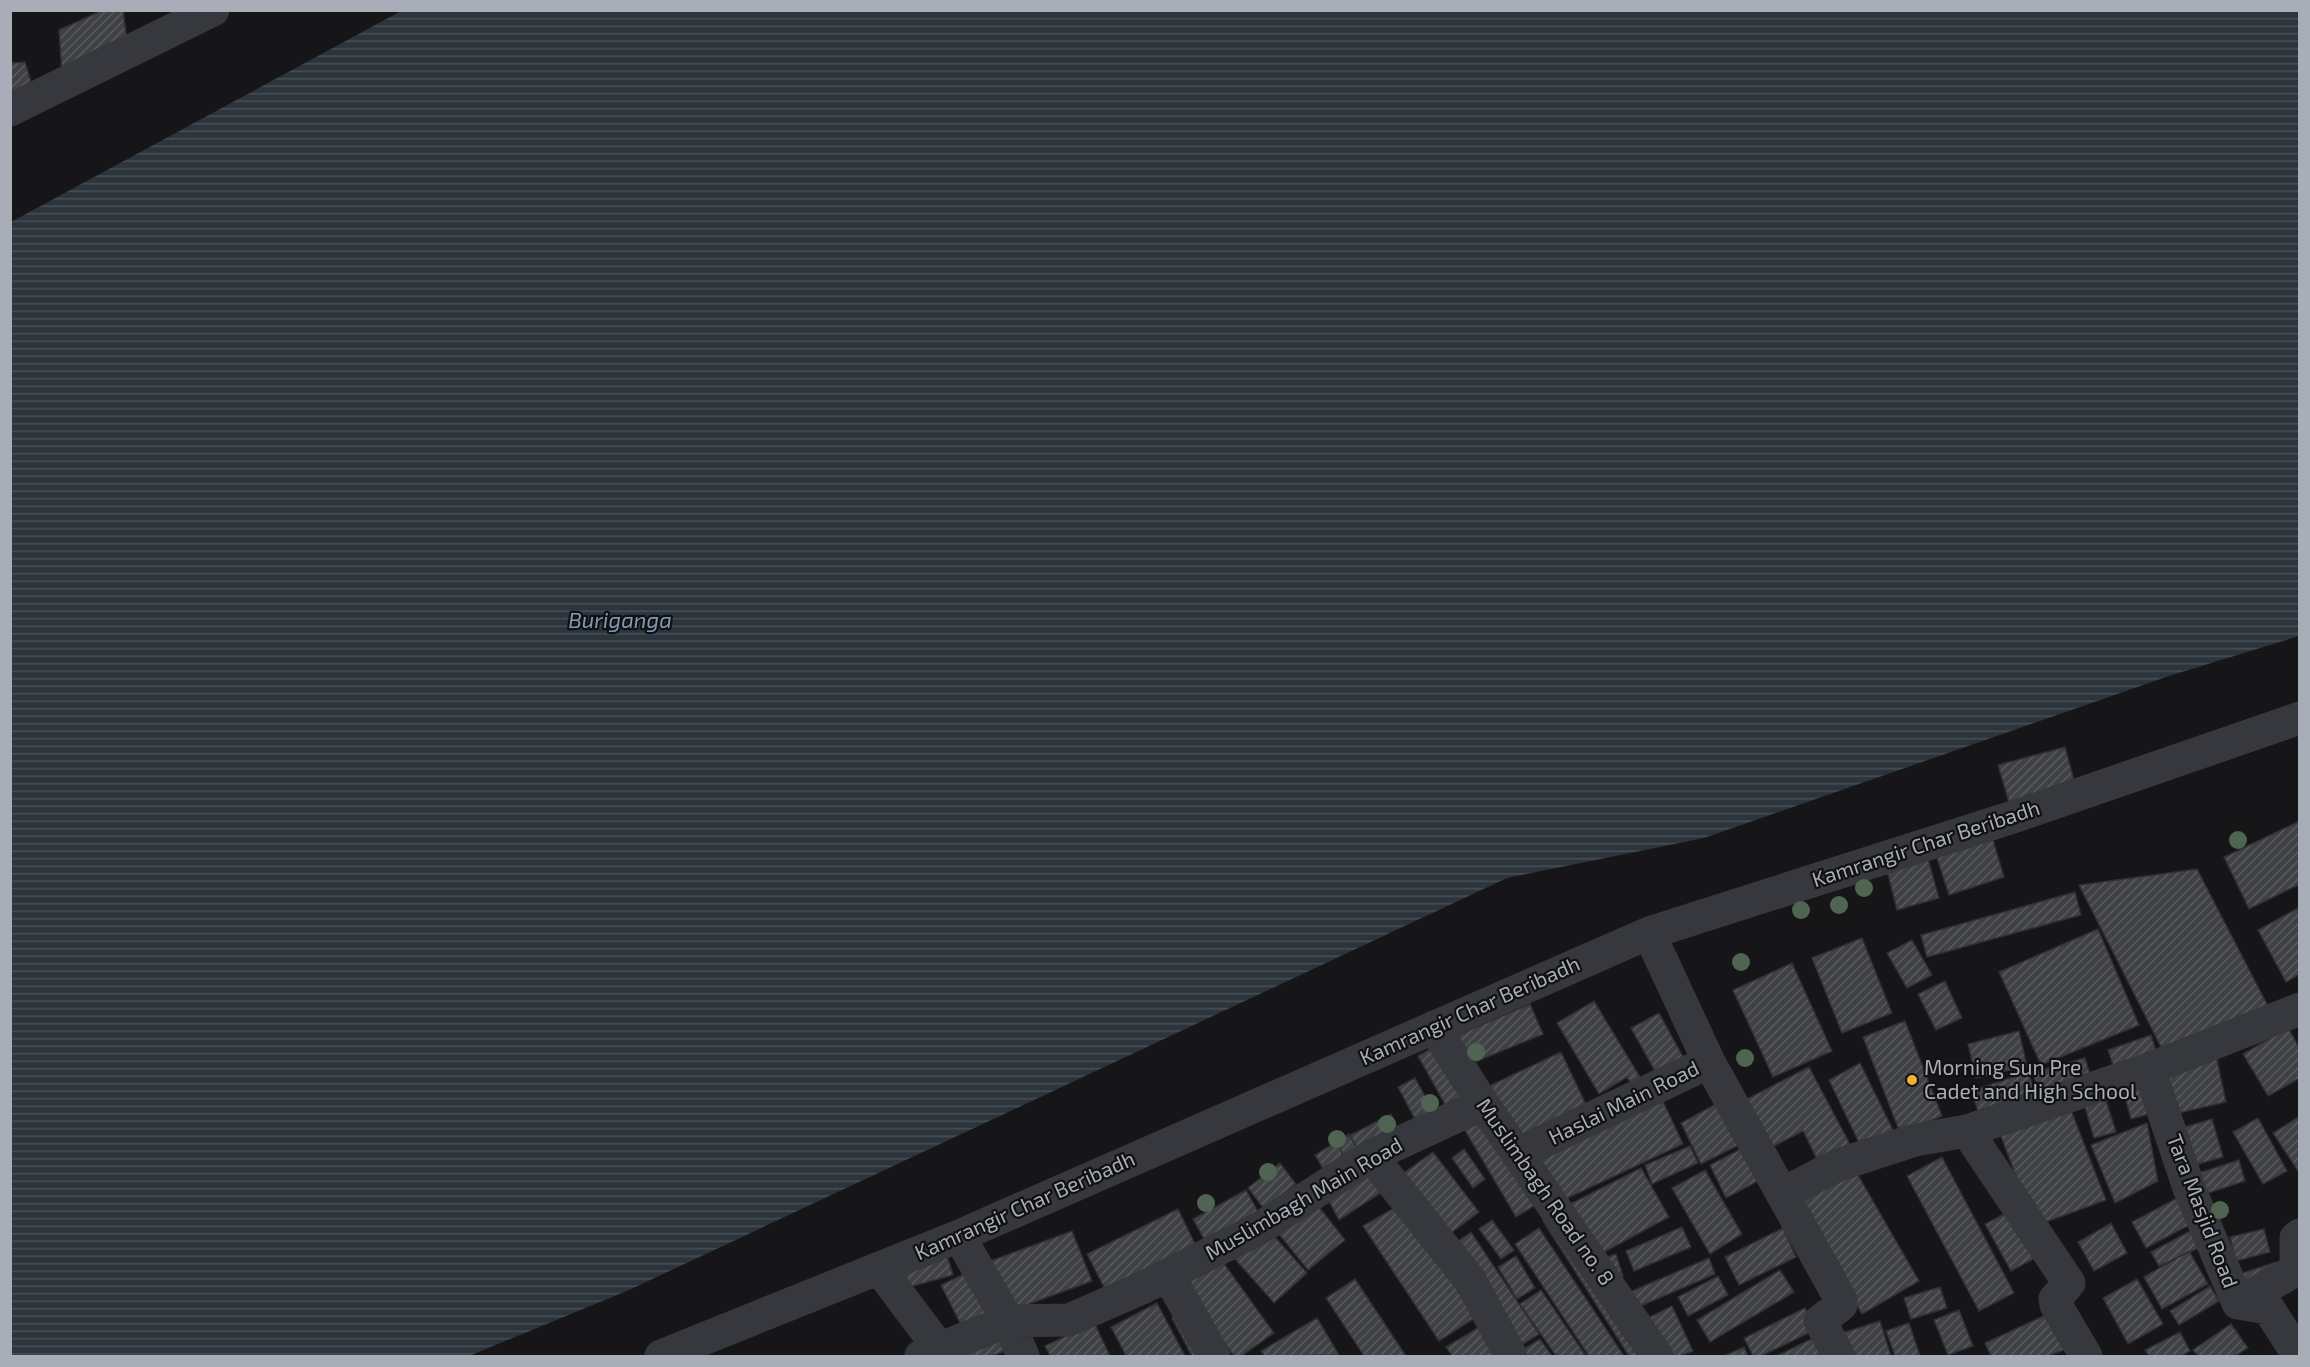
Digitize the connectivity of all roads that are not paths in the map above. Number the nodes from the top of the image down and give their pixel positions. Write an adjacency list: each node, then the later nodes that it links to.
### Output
1 (213, 10): 2 (street)
2 (10, 110)
3 (2300, 718): 4 (street, Kamrangir Char Beribadh)
4 (1648, 933): 6 (street, Kamrangir Char Beribadh); 7 (street)
5 (2300, 1010): 8 (street)
6 (1434, 1027): 9 (street, Muslimbagh Road no. 8); 15 (street, Kamrangir Char Beribadh)
7 (1709, 1062): 11 (street, Haslai Main Road); 13 (street, Haslai Main Road)
8 (2149, 1069): 10 (street); 18 (street, Tara Masjid Road)
9 (1483, 1104): 11 (street, Muslimbagh Road no. 8); 12 (street, Muslimbagh Main Road)
10 (1967, 1131): 13 (street); 27 (street)
11 (1517, 1154): 25 (street, Muslimbagh Road no. 8)
12 (1371, 1156): 17 (street, Muslimbagh Main Road); 24 (street)
13 (1782, 1194): 26 (street, Haslai Main Road)
14 (2300, 1235): 18 (street)
15 (959, 1236): 16 (street, Kamrangir Char Beribadh); 19 (street)
16 (879, 1268): 20 (street); 21 (street, Kamrangir Char Beribadh)
17 (1168, 1275): 19 (street, Muslimbagh Main Road); 23 (street)
18 (2238, 1304): 28 (street, Tara Masjid Road)
19 (1008, 1321): 20 (street, Muslimbagh Main Road); 22 (street)
20 (936, 1354)
21 (661, 1356)
22 (1023, 1356)
23 (1214, 1356)
24 (1511, 1356)
25 (1657, 1356)
26 (1839, 1356)
27 (2086, 1356)
28 (2298, 1356)

